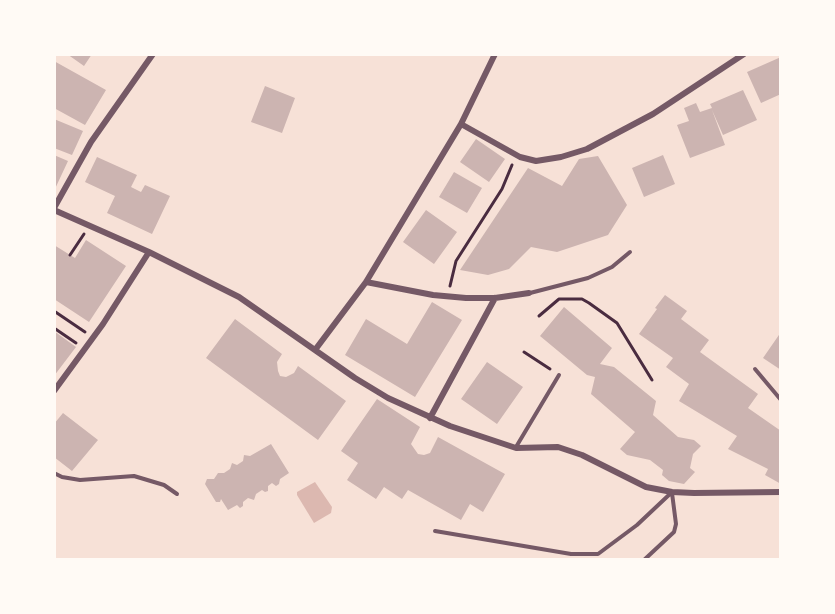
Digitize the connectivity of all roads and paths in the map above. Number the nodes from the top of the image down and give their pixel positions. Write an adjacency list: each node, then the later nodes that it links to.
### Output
1 (153, 54): 6 (street)
2 (495, 54): 4 (street)
3 (744, 54): 4 (street)
4 (461, 124): 12 (street)
5 (512, 165): 11 (path)
6 (54, 209): 7 (street)
7 (89, 226): 8 (street); 10 (path)
8 (149, 252): 19 (street); 20 (street)
9 (630, 252): 13 (lane)
10 (70, 255)
11 (453, 270)
12 (366, 282): 14 (street); 20 (street)
13 (529, 293): 14 (street)
14 (495, 298): 27 (street)
15 (54, 311): 18 (path)
16 (539, 316): 24 (path)
17 (54, 328): 19 (path)
18 (84, 331)
19 (85, 349): 25 (street)
20 (315, 350): 27 (street)
21 (524, 352): 23 (path)
22 (755, 369): 26 (lane)
23 (559, 375): 28 (lane)
24 (652, 380)
25 (54, 391)
26 (781, 400)
27 (430, 418): 28 (street)
28 (516, 448): 30 (street)
29 (54, 472): 32 (lane)
30 (672, 492): 31 (street); 33 (lane); 34 (lane)
31 (781, 492)
32 (177, 494)
33 (435, 531)
34 (644, 560)

